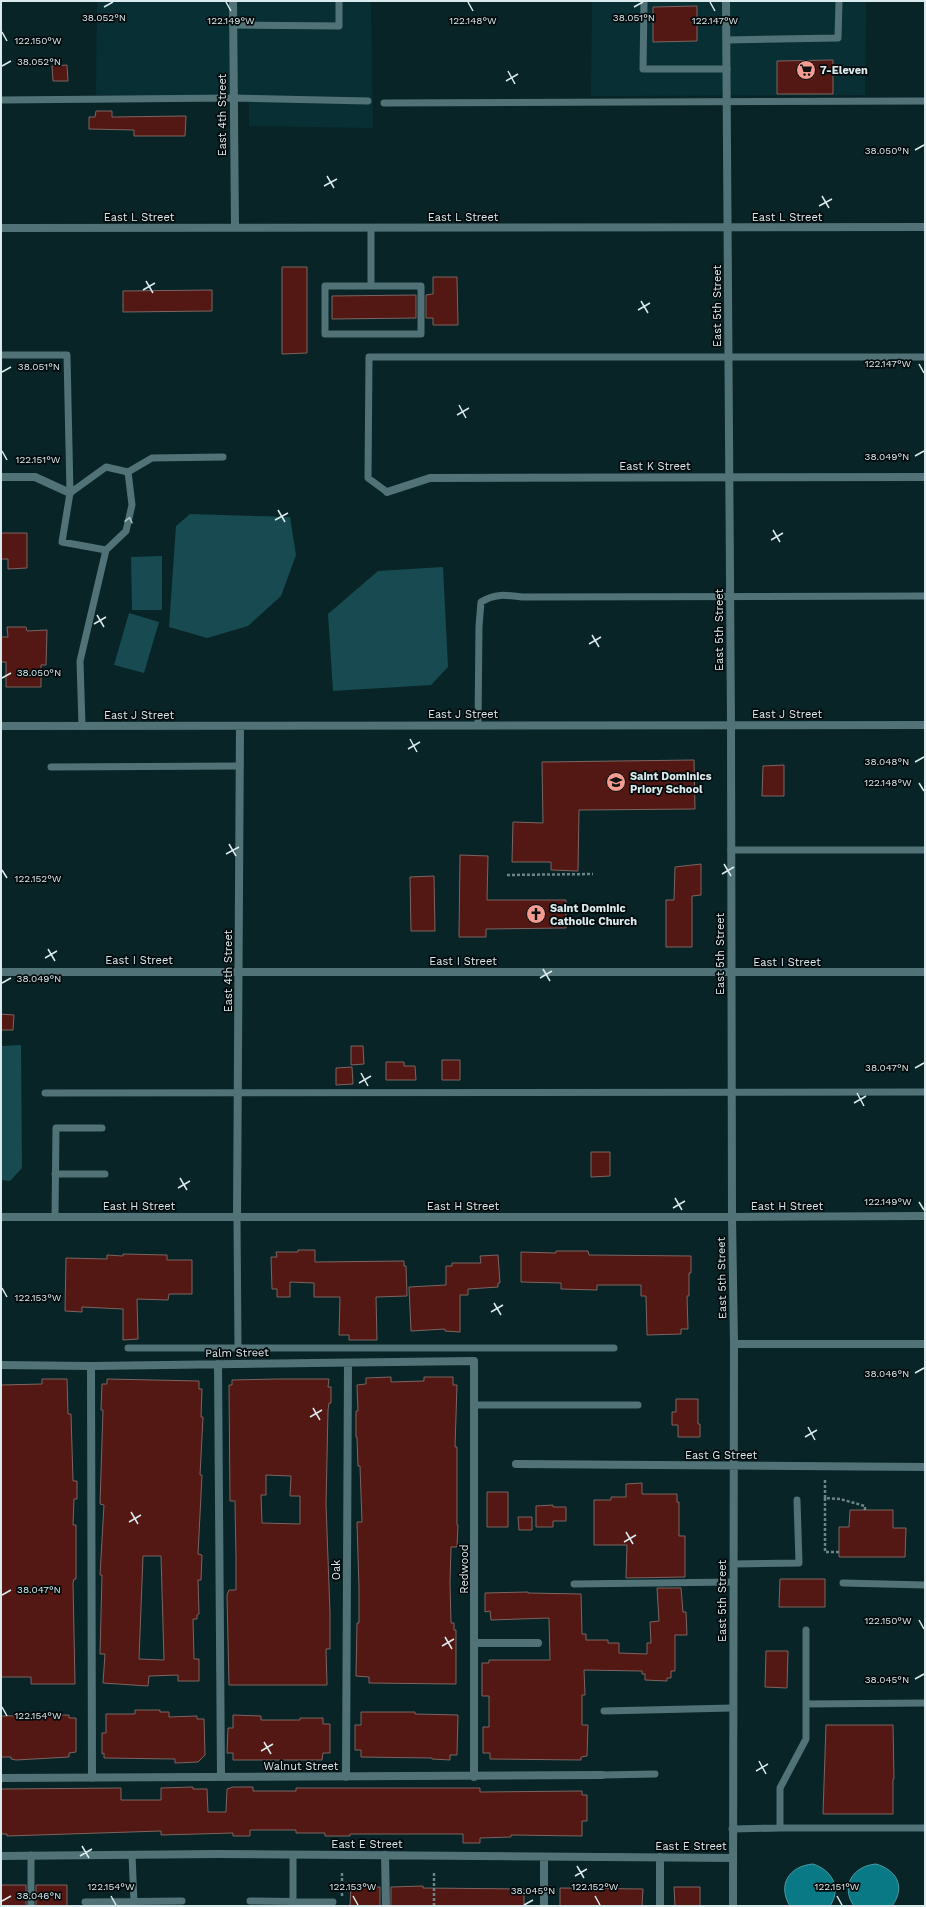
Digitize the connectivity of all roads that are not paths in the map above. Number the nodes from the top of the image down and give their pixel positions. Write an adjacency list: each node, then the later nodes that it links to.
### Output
1 (233, 1): 6 (street, East 4th Street)
2 (339, 1): 6 (lane)
3 (644, 1): 8 (lane)
4 (726, 1): 7 (street, East 5th Street)
5 (839, 1): 7 (lane)
6 (233, 25): 9 (street, East 4th Street)
7 (727, 40): 8 (street, East 5th Street)
8 (727, 69): 12 (street, East 5th Street)
9 (233, 98): 10 (lane); 11 (lane); 17 (street, East 4th Street)
10 (1, 100)
11 (368, 101)
12 (727, 101): 13 (lane); 14 (lane); 19 (street, East 5th Street)
13 (925, 101)
14 (384, 103)
15 (925, 227): 19 (street, East L Street)
16 (1, 228): 17 (street, East L Street)
17 (235, 228): 18 (street, East L Street)
18 (371, 228): 19 (street, East L Street); 20 (lane)
19 (728, 228): 23 (street, East 5th Street)
20 (371, 286): 20 (lane)
21 (1, 355): 30 (lane)
22 (925, 357): 23 (lane)
23 (729, 358): 27 (street, East 5th Street); 29 (lane)
24 (223, 457): 25 (lane)
25 (128, 472): 30 (lane); 31 (lane, one-way to 25)
26 (1, 477): 30 (street)
27 (729, 477): 28 (street, East K Street); 29 (street, East K Street); 33 (street, East 5th Street)
28 (925, 477)
29 (387, 492)
30 (70, 493): 31 (lane)
31 (106, 550): 37 (lane)
32 (925, 596): 33 (lane)
33 (730, 597): 34 (street, East 5th Street); 39 (lane)
34 (731, 725): 35 (street, East J Street); 39 (street, East J Street); 42 (street, East 5th Street)
35 (925, 725)
36 (1, 726): 37 (street, East J Street)
37 (82, 726): 38 (street, East J Street)
38 (240, 726): 39 (street, East J Street); 40 (street, East 4th Street)
39 (478, 726)
40 (240, 766): 41 (lane); 44 (street, East 4th Street)
41 (51, 767)
42 (731, 850): 43 (lane); 47 (street, East 5th Street)
43 (925, 850)
44 (238, 971): 45 (street, East I Street); 47 (street, East I Street); 49 (street, East 4th Street)
45 (1, 972)
46 (925, 972): 47 (street, East I Street)
47 (731, 973): 50 (street, East 5th Street)
48 (45, 1092): 49 (lane)
49 (238, 1092): 50 (lane); 58 (street, East 4th Street)
50 (731, 1092): 51 (lane); 59 (street, East 5th Street)
51 (925, 1092)
52 (102, 1128): 53 (lane)
53 (55, 1174): 54 (lane); 57 (lane)
54 (105, 1174)
55 (925, 1216): 59 (street, East H Street)
56 (1, 1217): 57 (street, East H Street)
57 (55, 1217): 58 (street, East H Street)
58 (237, 1217): 59 (street, East H Street); 63 (lane)
59 (732, 1217): 60 (street, East 5th Street)
60 (734, 1344): 61 (street); 74 (street, East 5th Street)
61 (925, 1344)
62 (128, 1348): 63 (lane)
63 (238, 1348): 64 (lane)
64 (614, 1348)
65 (474, 1361): 66 (street, Palm Street); 70 (street, Redwood)
66 (348, 1363): 67 (street, Palm Street); 92 (street, Oak)
67 (218, 1364): 69 (street, Palm Street); 91 (street)
68 (1, 1365): 69 (street, Palm Street)
69 (91, 1366): 94 (street)
70 (474, 1405): 71 (lane); 82 (street, Redwood)
71 (638, 1405)
72 (516, 1464): 74 (street, East G Street)
73 (925, 1466): 74 (street, East G Street)
74 (733, 1467): 76 (street, East 5th Street)
75 (797, 1500): 76 (lane)
76 (733, 1564): 77 (street, East 5th Street)
77 (733, 1582): 79 (lane); 86 (street, East 5th Street)
78 (843, 1583): 80 (lane)
79 (574, 1584)
80 (925, 1585)
81 (806, 1630): 85 (lane)
82 (475, 1643): 83 (street); 90 (street, Redwood)
83 (538, 1643)
84 (925, 1703): 85 (lane)
85 (806, 1704): 95 (lane)
86 (732, 1708): 87 (lane); 97 (street, East 5th Street)
87 (604, 1711)
88 (656, 1774): 89 (lane)
89 (602, 1775): 90 (street, Walnut Street)
90 (474, 1776): 92 (street, Walnut Street)
91 (221, 1777): 92 (street, Walnut Street); 94 (street, Walnut Street)
92 (346, 1777)
93 (1, 1778): 94 (street, Walnut Street)
94 (92, 1778)
95 (780, 1828): 96 (lane); 97 (lane)
96 (925, 1828)
97 (732, 1829): 105 (street, East 5th Street)
98 (31, 1855): 99 (street, East E Street); 102 (street, East E Street); 112 (lane)
99 (132, 1855): 100 (street, East E Street); 108 (lane)
100 (293, 1855): 101 (street, East E Street); 110 (lane)
101 (385, 1855): 103 (street, East E Street); 113 (street)
102 (1, 1856)
103 (544, 1856): 104 (street, East E Street); 114 (street)
104 (660, 1857): 105 (street, East E Street); 115 (street)
105 (732, 1858): 116 (street, East 5th Street)
106 (250, 1901): 110 (lane)
107 (85, 1902): 108 (lane)
108 (134, 1902): 109 (lane)
109 (182, 1902)
110 (293, 1902): 111 (lane)
111 (333, 1902)
112 (31, 1906)
113 (386, 1906)
114 (544, 1906)
115 (660, 1906)
116 (733, 1906)

